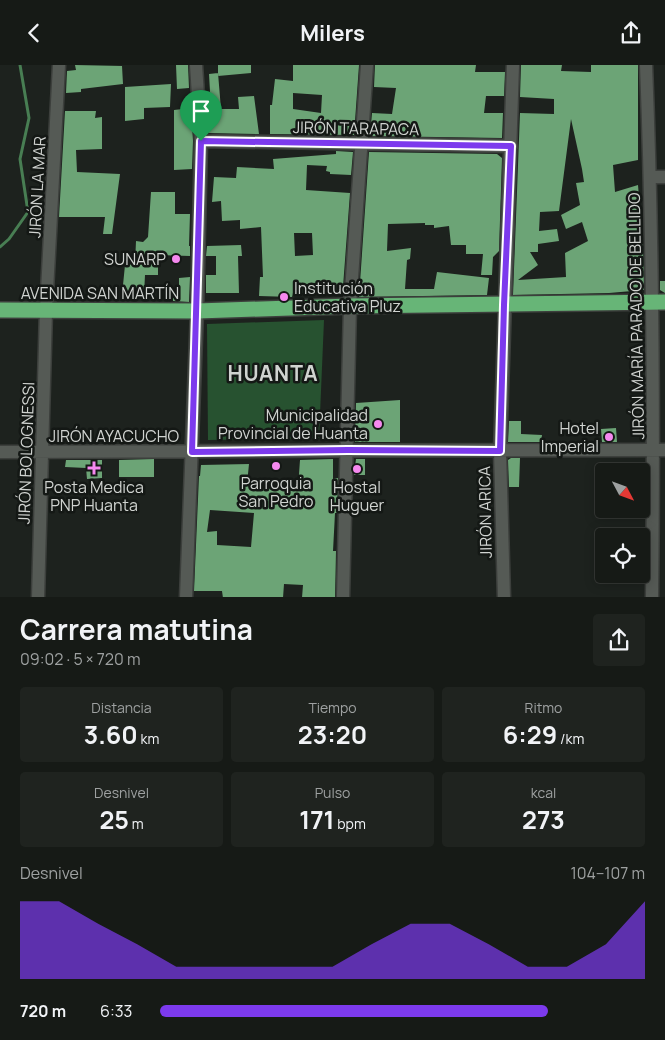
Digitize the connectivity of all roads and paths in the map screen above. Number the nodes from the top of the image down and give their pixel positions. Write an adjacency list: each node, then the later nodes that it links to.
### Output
1 (59, 65): 15 (street, JIRÓN LA MAR)
2 (196, 65): 6 (street)
3 (368, 65): 7 (street)
4 (513, 65): 8 (street, JIRÓN ARICA)
5 (646, 65): 9 (street, JIRÓN MARÍA PARADO DE BELLIDO)
6 (201, 141): 7 (street, JIRÓN TARAPACA); 16 (street)
7 (362, 144): 8 (street, JIRÓN TARAPACA); 13 (street)
8 (511, 146): 12 (street, JIRÓN ARICA)
9 (651, 177): 10 (street); 11 (street, JIRÓN MARÍA PARADO DE BELLIDO)
10 (665, 177)
11 (658, 302): 12 (highway, AVENIDA SAN MARTÍN); 18 (street, JIRÓN MARÍA PARADO DE BELLIDO)
12 (504, 305): 13 (highway, AVENIDA SAN MARTÍN); 19 (street, JIRÓN ARICA)
13 (350, 306): 16 (highway, AVENIDA SAN MARTÍN); 17 (street)
14 (0, 310): 15 (highway, AVENIDA SAN MARTÍN)
15 (46, 310): 16 (highway, AVENIDA SAN MARTÍN); 21 (street, JIRÓN BOLOGNESSI)
16 (197, 311): 22 (street)
17 (348, 450): 19 (street, JIRÓN AYACUCHO); 22 (street, JIRÓN AYACUCHO); 25 (street)
18 (659, 450): 19 (street, JIRÓN AYACUCHO); 27 (street, JIRÓN MARÍA PARADO DE BELLIDO)
19 (500, 451): 26 (street, JIRÓN ARICA)
20 (0, 452): 21 (street, JIRÓN AYACUCHO)
21 (42, 452): 22 (street, JIRÓN AYACUCHO); 23 (street, JIRÓN BOLOGNESSI)
22 (192, 452): 24 (street)
23 (38, 597)
24 (186, 597)
25 (343, 597)
26 (504, 597)
27 (652, 597)

